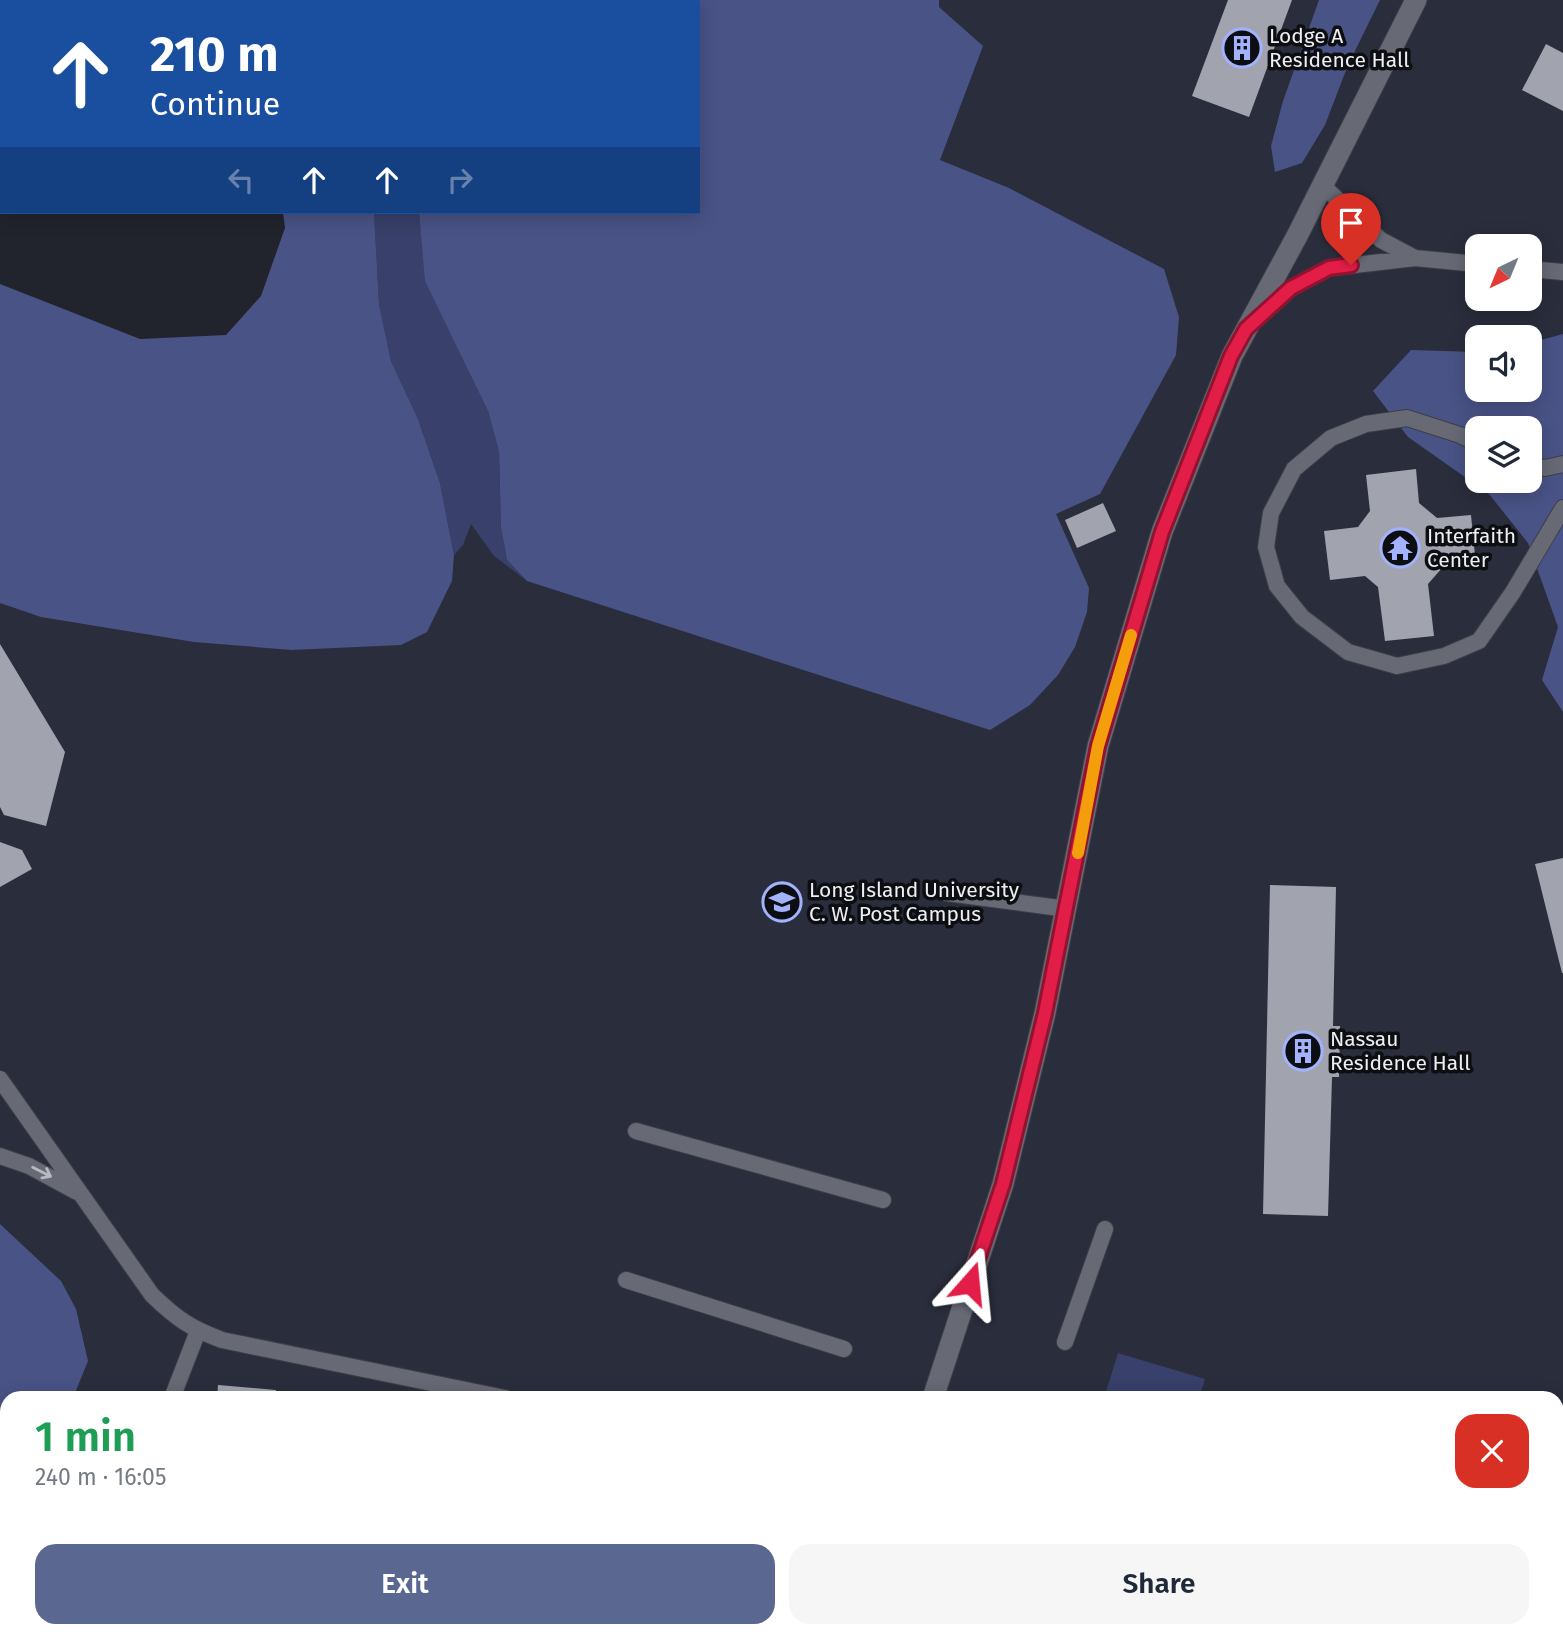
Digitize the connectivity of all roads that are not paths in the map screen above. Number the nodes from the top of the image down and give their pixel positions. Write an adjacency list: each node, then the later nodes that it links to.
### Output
1 (1416, 0): 2 (street)
2 (1322, 186): 3 (lane); 7 (street)
3 (1415, 258): 4 (lane); 7 (lane)
4 (1465, 263)
5 (1542, 270): 6 (lane)
6 (1563, 272)
7 (1246, 329): 13 (street)
8 (1465, 437): 11 (lane)
9 (1563, 464): 10 (lane)
10 (1542, 467)
11 (1563, 508)
12 (947, 893): 13 (lane)
13 (1067, 909): 26 (street)
14 (0, 1079): 17 (lane)
15 (636, 1131): 18 (lane)
16 (0, 1156): 17 (lane, one-way to 17)
17 (81, 1195): 21 (lane)
18 (883, 1200)
19 (1105, 1229): 22 (lane)
20 (626, 1280): 23 (lane)
21 (198, 1331): 24 (lane); 25 (lane)
22 (1065, 1342)
23 (844, 1349)
24 (175, 1391)
25 (471, 1391)
26 (935, 1391)

